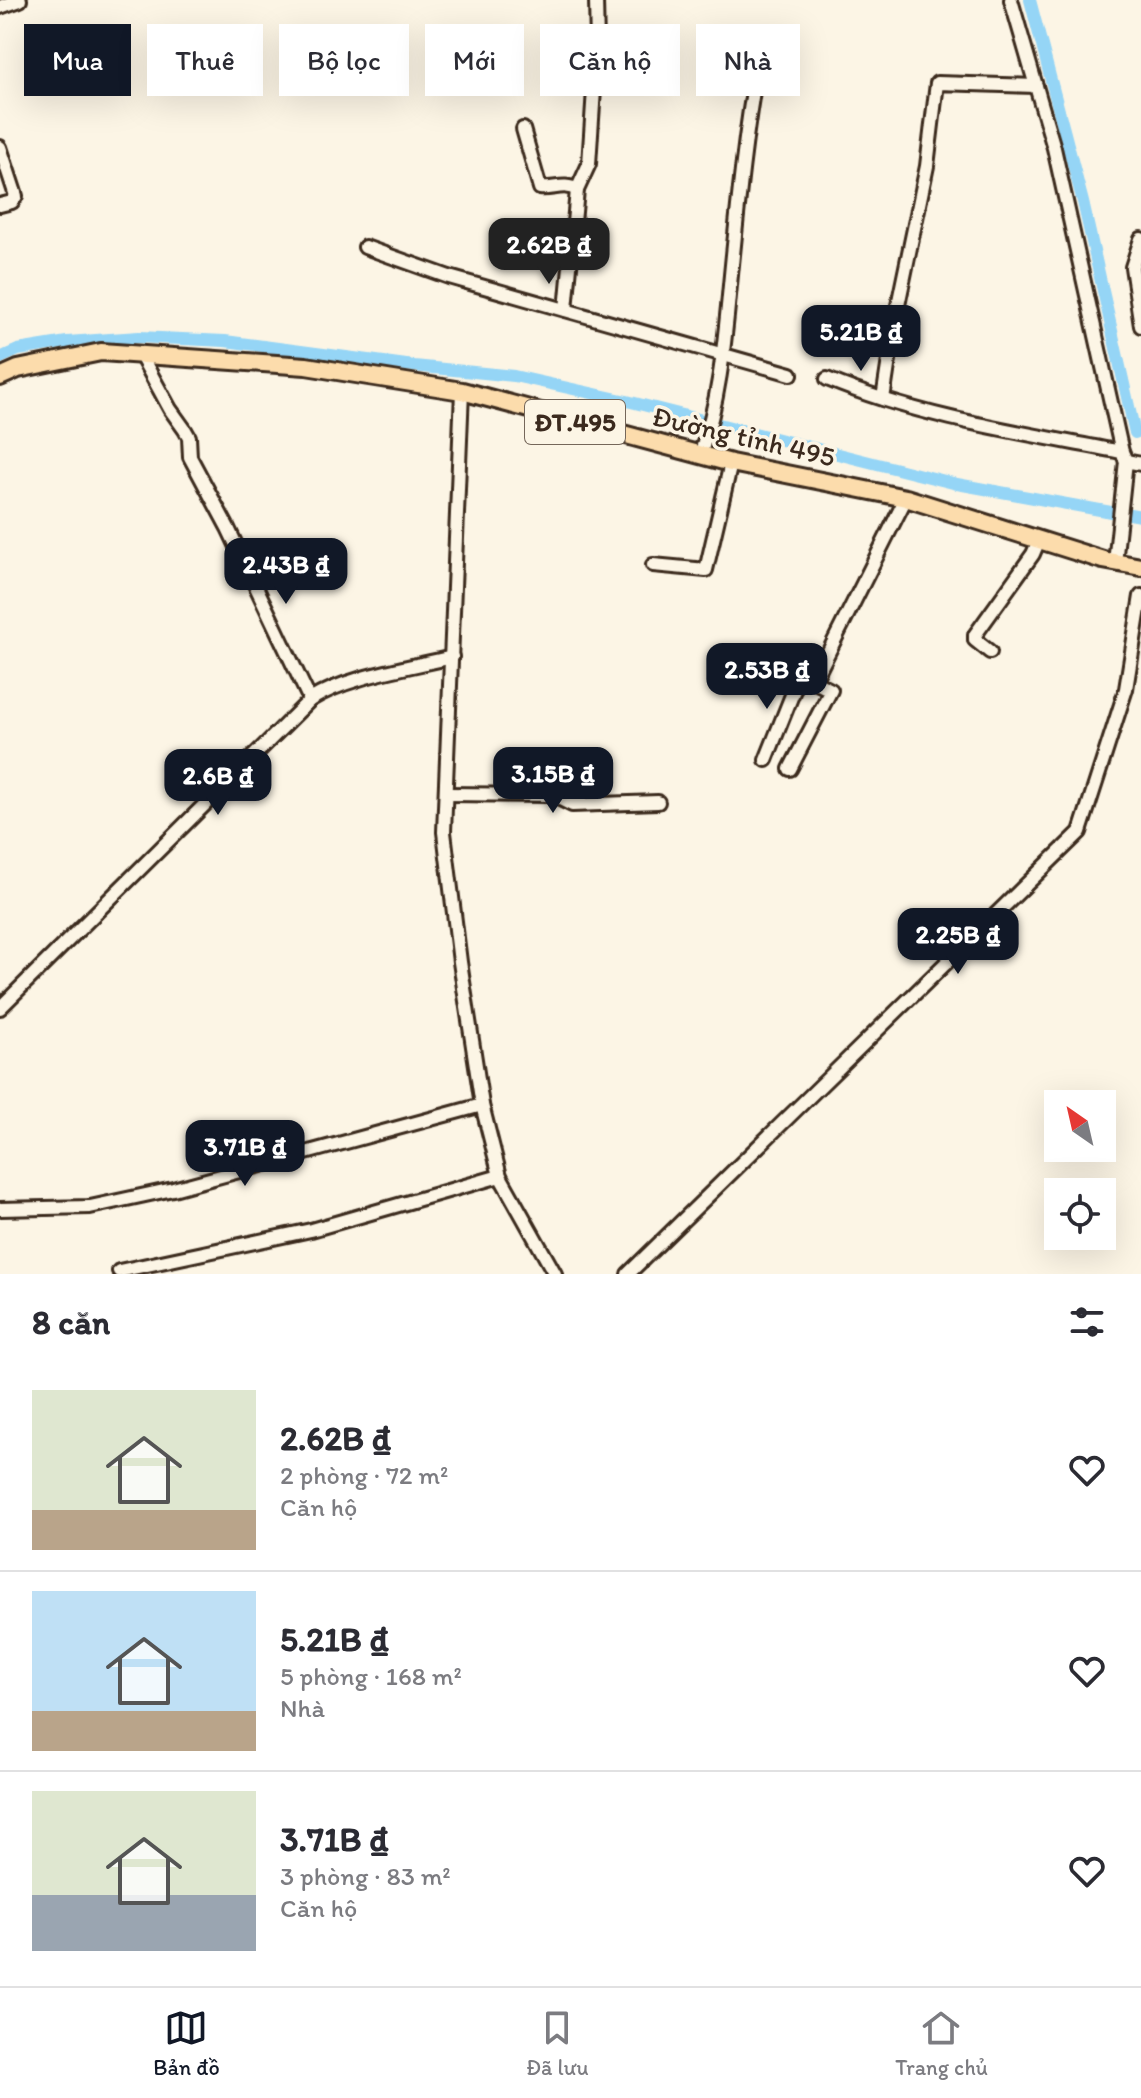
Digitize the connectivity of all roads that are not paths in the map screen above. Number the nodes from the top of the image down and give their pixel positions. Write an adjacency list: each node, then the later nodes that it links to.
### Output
1 (20, 0): 4 (street)
2 (596, 0): 9 (street)
3 (1011, 0): 5 (street)
4 (0, 7)
5 (1033, 86): 21 (street); 23 (street)
6 (753, 96): 16 (street)
7 (523, 129): 9 (street)
8 (0, 147): 10 (street)
9 (577, 190): 13 (street)
10 (0, 205)
11 (1141, 239): 14 (street)
12 (365, 247): 13 (street)
13 (566, 310): 16 (street)
14 (1141, 326)
15 (140, 354): 18 (main road, Đường tỉnh 495 / ĐT.495); 20 (main road, Đường tỉnh 495 / ĐT.495); 35 (street)
16 (723, 356): 17 (street); 22 (street)
17 (791, 374)
18 (0, 377)
19 (827, 379): 21 (street)
20 (462, 391): 22 (main road, Đường tỉnh 495 / ĐT.495); 33 (street)
21 (883, 399): 23 (street)
22 (700, 455): 24 (main road, Đường tỉnh 495 / ĐT.495)
23 (1124, 457): 25 (street); 28 (street)
24 (731, 463): 26 (main road, Đường tỉnh 495 / ĐT.495); 29 (street)
25 (1141, 464)
26 (906, 498): 27 (main road, Đường tỉnh 495 / ĐT.495); 34 (street)
27 (1039, 540): 28 (main road, Đường tỉnh 495 / ĐT.495); 32 (street)
28 (1115, 563): 30 (main road, Đường tỉnh 495 / ĐT.495)
29 (653, 565)
30 (1141, 567)
31 (1141, 596): 46 (street)
32 (990, 652)
33 (452, 657): 35 (street); 38 (street)
34 (814, 681): 36 (street); 37 (street)
35 (310, 700): 40 (street)
36 (766, 760)
37 (790, 769)
38 (446, 794): 39 (street); 41 (street)
39 (658, 802)
40 (0, 1008)
41 (482, 1105): 42 (street); 43 (street)
42 (500, 1176): 44 (street); 45 (street)
43 (0, 1209)
44 (119, 1271)
45 (555, 1274)
46 (628, 1274)

